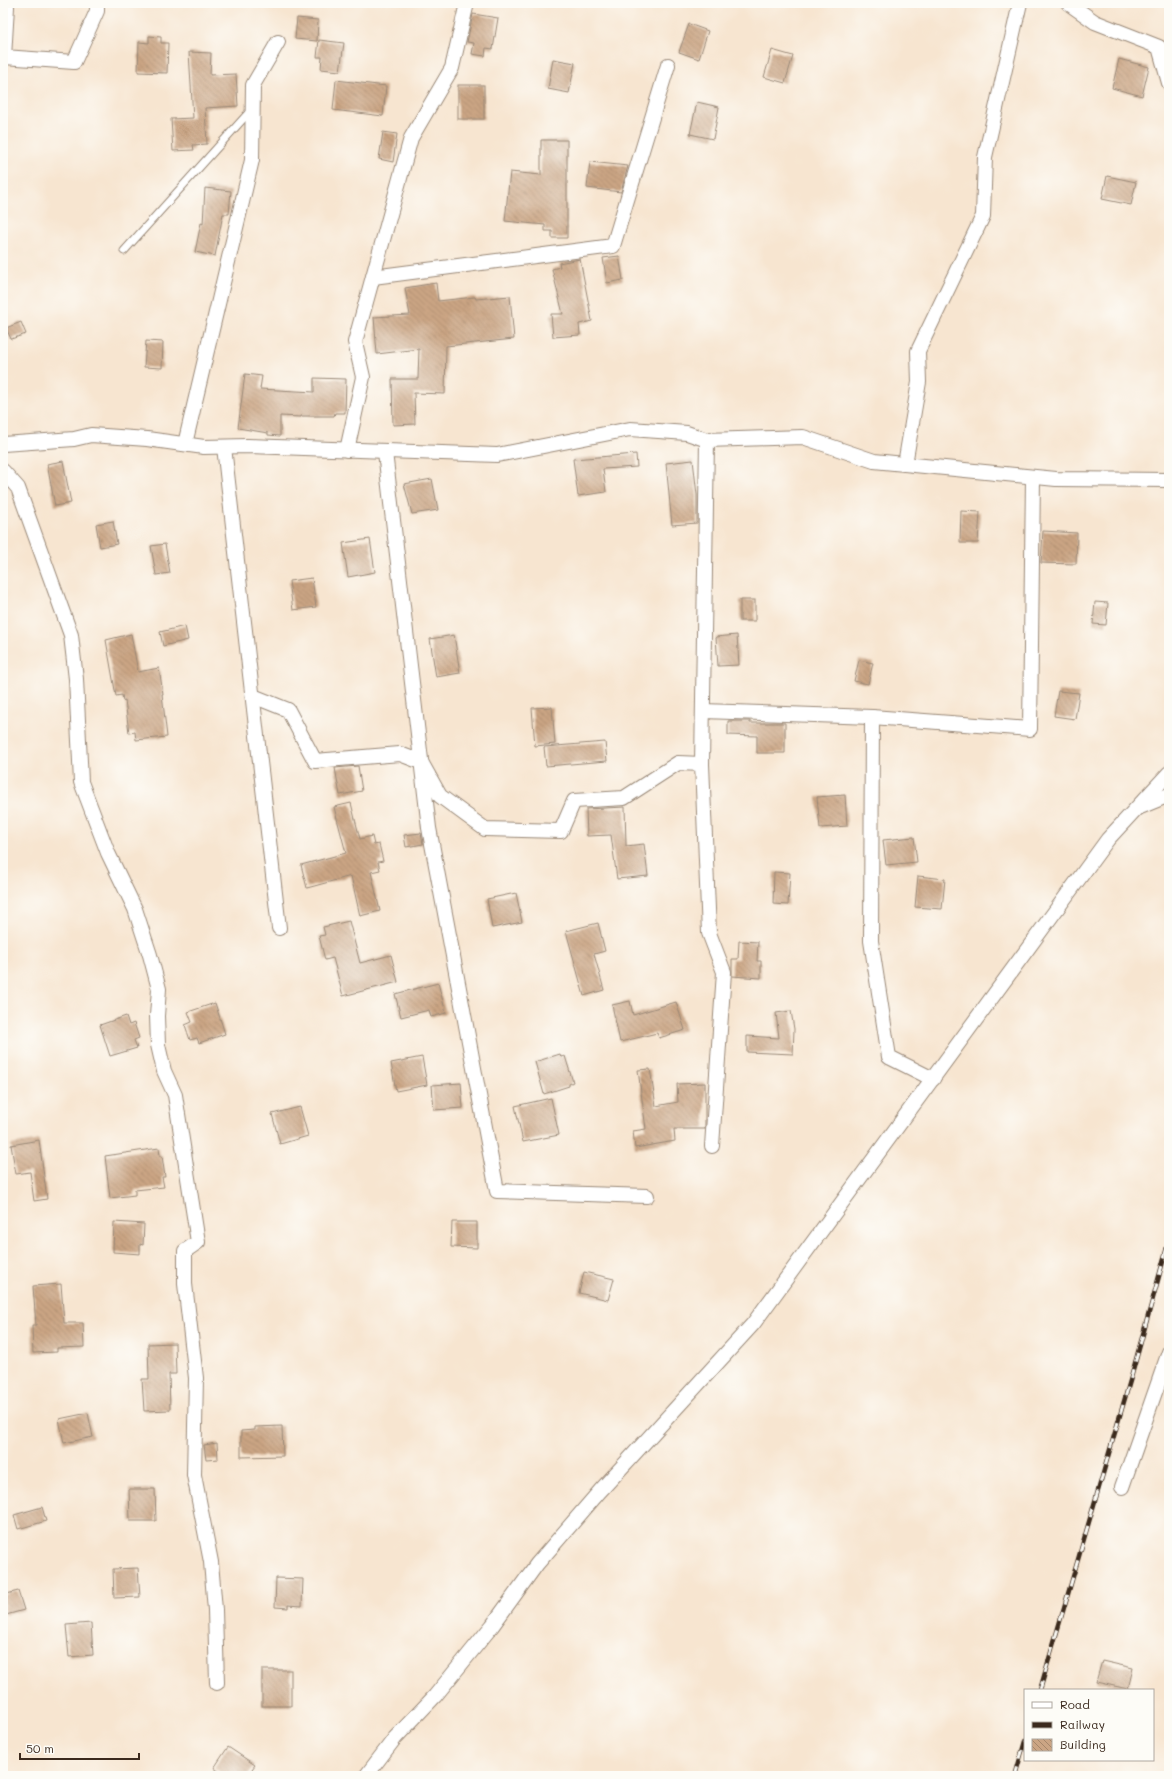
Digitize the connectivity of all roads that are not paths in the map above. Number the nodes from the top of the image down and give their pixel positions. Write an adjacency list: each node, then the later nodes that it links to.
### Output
1 (6, 3): 2 (street)
2 (97, 3)
3 (467, 3): 11 (street)
4 (1020, 3): 18 (street)
5 (1068, 3): 8 (street)
6 (278, 42): 9 (street)
7 (668, 65): 11 (street)
8 (1169, 84)
9 (252, 108): 10 (lane); 14 (street)
10 (124, 251)
11 (373, 277): 16 (street)
12 (707, 440): 17 (street); 18 (street); 23 (street)
13 (3, 444): 14 (street)
14 (185, 444): 15 (street)
15 (224, 446): 16 (street); 22 (street)
16 (347, 450): 17 (street)
17 (385, 452): 25 (street)
18 (905, 464): 20 (street)
19 (3, 471): 36 (street)
20 (1033, 477): 21 (street); 24 (street)
21 (1169, 480)
22 (253, 696): 25 (street); 30 (street)
23 (703, 711): 24 (street); 26 (street)
24 (872, 717): 31 (street)
25 (421, 762): 26 (street); 33 (street)
26 (702, 764): 32 (street)
27 (1169, 773): 29 (street)
28 (1169, 794): 29 (street)
29 (1134, 810): 31 (street)
30 (279, 928)
31 (933, 1079): 37 (street)
32 (712, 1146)
33 (647, 1196)
34 (1169, 1352): 35 (street)
35 (1122, 1487)
36 (217, 1683)
37 (366, 1776)

